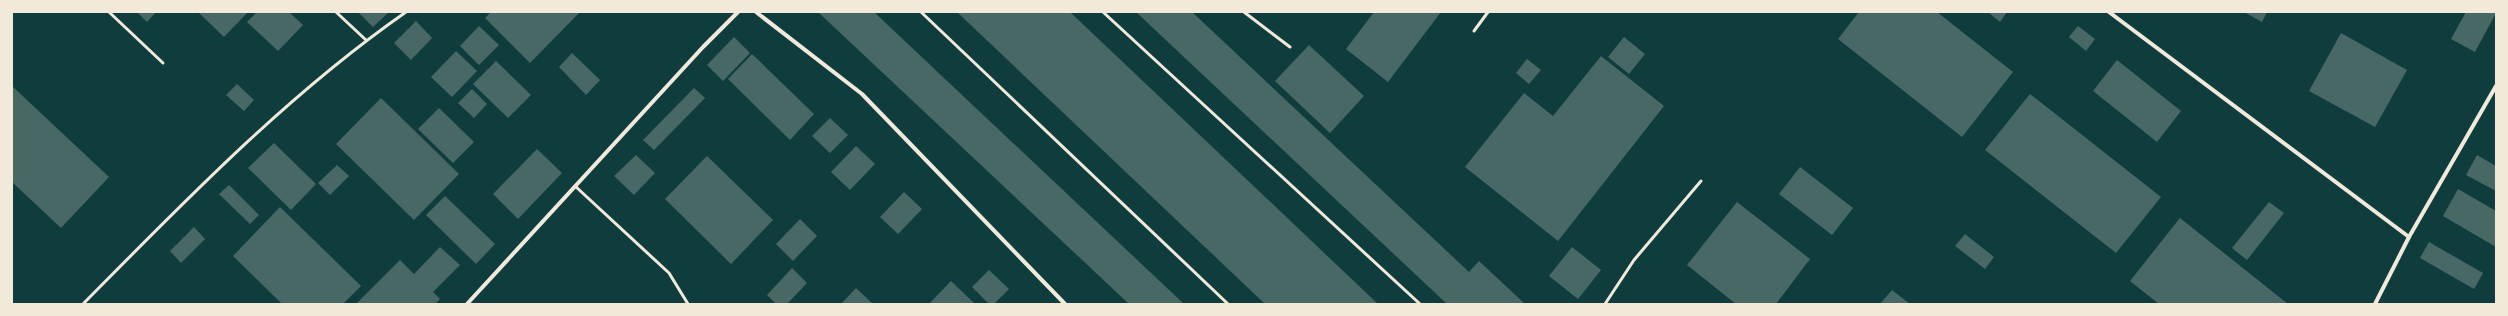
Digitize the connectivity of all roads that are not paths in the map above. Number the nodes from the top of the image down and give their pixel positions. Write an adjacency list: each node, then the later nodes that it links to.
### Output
1 (108, 12): 14 (lane)
2 (336, 12): 12 (lane)
3 (406, 12): 12 (lane)
4 (738, 12): 17 (street)
5 (756, 12): 22 (street)
6 (921, 12): 23 (lane)
7 (1103, 12): 24 (lane)
8 (1244, 12): 13 (lane)
9 (1488, 12): 11 (lane)
10 (2109, 12): 18 (street)
11 (1474, 31)
12 (366, 40): 19 (lane)
13 (1290, 47)
14 (163, 62)
15 (2496, 86): 18 (street)
16 (1701, 181): 25 (lane)
17 (575, 186): 20 (street); 21 (lane)
18 (2409, 237): 26 (street)
19 (83, 304)
20 (467, 304)
21 (688, 304)
22 (1065, 304)
23 (1228, 304)
24 (1420, 304)
25 (1605, 304)
26 (2374, 304)

